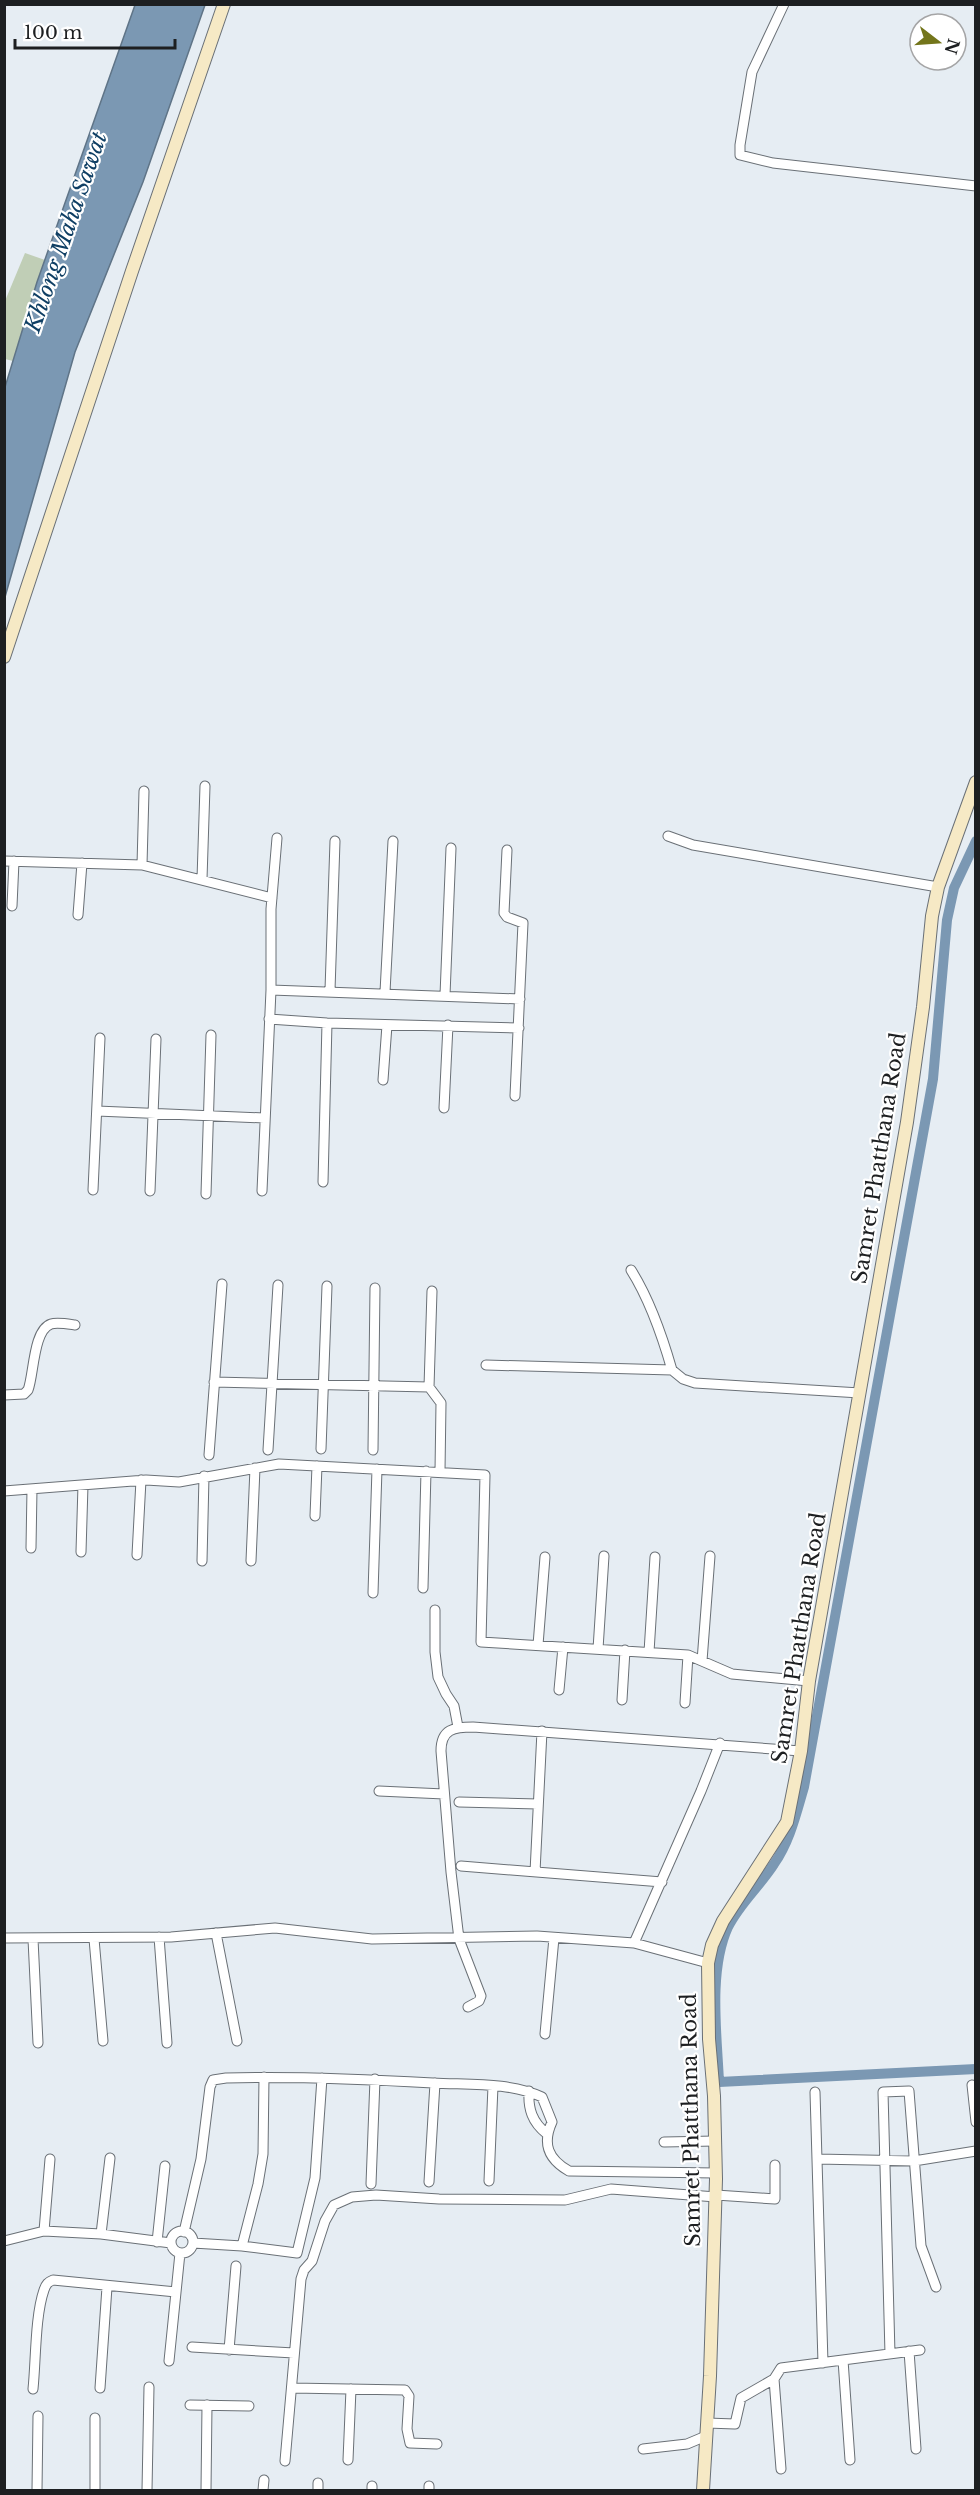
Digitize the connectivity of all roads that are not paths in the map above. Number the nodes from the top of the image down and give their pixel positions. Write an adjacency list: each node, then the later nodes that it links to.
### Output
1 (225, 4): 4 (street)
2 (784, 4): 3 (street)
3 (975, 186)
4 (4, 657)
5 (975, 782): 18 (street, Samret Phatthana Road)
6 (205, 786): 17 (street)
7 (144, 791): 16 (street)
8 (668, 836): 18 (street)
9 (277, 838): 19 (street)
10 (335, 841): 23 (street)
11 (393, 842): 24 (street)
12 (451, 848): 25 (street)
13 (507, 850): 26 (street)
14 (9, 861): 15 (street); 20 (street)
15 (81, 863): 16 (street); 21 (street)
16 (142, 865): 17 (street)
17 (202, 879): 19 (street)
18 (938, 887): 61 (street, Samret Phatthana Road)
19 (272, 898): 22 (street)
20 (12, 906)
21 (78, 915)
22 (271, 990): 23 (street); 27 (street)
23 (330, 990): 24 (street)
24 (384, 992): 25 (street)
25 (445, 995): 26 (street)
26 (520, 999): 31 (street)
27 (269, 1019): 28 (street); 41 (street)
28 (327, 1023): 29 (street); 42 (street)
29 (387, 1025): 30 (street); 35 (street)
30 (448, 1025): 31 (street); 37 (street)
31 (519, 1028): 36 (street)
32 (211, 1035): 40 (street)
33 (100, 1038): 38 (street)
34 (156, 1040): 39 (street)
35 (383, 1080)
36 (515, 1096)
37 (444, 1108)
38 (98, 1112): 39 (street); 43 (street)
39 (153, 1114): 40 (street); 44 (street)
40 (209, 1116): 41 (street); 46 (street)
41 (264, 1118): 45 (street)
42 (322, 1182)
43 (93, 1190)
44 (150, 1191)
45 (262, 1191)
46 (206, 1194)
47 (631, 1270): 55 (street)
48 (222, 1284): 56 (street)
49 (278, 1285): 57 (street)
50 (327, 1286): 58 (street)
51 (375, 1288): 59 (street)
52 (432, 1291): 60 (street)
53 (75, 1325): 62 (street)
54 (486, 1365): 55 (street)
55 (672, 1370): 61 (street)
56 (214, 1382): 57 (street); 66 (street)
57 (273, 1383): 58 (street); 64 (street)
58 (325, 1384): 59 (street); 63 (street)
59 (375, 1386): 60 (street); 65 (street)
60 (429, 1387): 71 (street)
61 (860, 1393): 97 (street, Samret Phatthana Road)
62 (4, 1395)
63 (321, 1449)
64 (268, 1450)
65 (373, 1450)
66 (209, 1455)
67 (317, 1466): 68 (street); 69 (street); 77 (street)
68 (255, 1468): 72 (street); 86 (street)
69 (377, 1469): 70 (street); 88 (street)
70 (426, 1471): 71 (street); 87 (street)
71 (440, 1472): 90 (street)
72 (204, 1476): 73 (street); 85 (street)
73 (141, 1480): 74 (street); 80 (street)
74 (82, 1485): 75 (street); 79 (street)
75 (32, 1489): 76 (street); 78 (street)
76 (4, 1491)
77 (315, 1516)
78 (31, 1548)
79 (81, 1552)
80 (137, 1555)
81 (604, 1556): 92 (street)
82 (710, 1556): 96 (street)
83 (545, 1557): 90 (street)
84 (656, 1557): 94 (street)
85 (202, 1561)
86 (251, 1562)
87 (423, 1588)
88 (373, 1593)
89 (435, 1610): 101 (street)
90 (538, 1645): 91 (street)
91 (563, 1647): 92 (street); 98 (street)
92 (598, 1649): 93 (street)
93 (625, 1650): 94 (street); 99 (street)
94 (649, 1652): 95 (street)
95 (688, 1655): 96 (street); 100 (street)
96 (702, 1661): 97 (street)
97 (809, 1681): 104 (street, Samret Phatthana Road)
98 (559, 1690)
99 (622, 1700)
100 (685, 1702)
101 (458, 1727): 102 (street); 106 (street)
102 (542, 1731): 103 (street); 108 (street)
103 (720, 1743): 104 (street); 111 (street)
104 (801, 1751): 120 (street, Samret Phatthana Road)
105 (379, 1791): 106 (street)
106 (444, 1794): 118 (street)
107 (459, 1802): 108 (street)
108 (538, 1804): 110 (street)
109 (461, 1866): 110 (street)
110 (535, 1872): 111 (street)
111 (662, 1882): 119 (street)
112 (216, 1933): 113 (street); 118 (street); 123 (street)
113 (159, 1937): 117 (street); 126 (street)
114 (4, 1938): 116 (street)
115 (554, 1938): 118 (street); 119 (street); 122 (street)
116 (33, 1939): 117 (street); 125 (street)
117 (94, 1939): 124 (street)
118 (459, 1939): 121 (street)
119 (634, 1943): 120 (street)
120 (708, 1963): 137 (street, Samret Phatthana Road)
121 (468, 2007)
122 (545, 2034)
123 (237, 2041)
124 (103, 2042)
125 (39, 2043)
126 (166, 2043)
127 (264, 2077): 128 (street); 153 (street); 159 (street)
128 (322, 2078): 129 (street); 159 (street)
129 (375, 2079): 130 (street); 150 (street)
130 (435, 2083): 132 (street); 149 (street)
131 (972, 2085): 135 (street)
132 (493, 2086): 133 (street); 148 (street)
133 (529, 2091): 136 (street); 136 (street)
134 (815, 2092): 142 (street)
135 (975, 2122)
136 (547, 2134): 147 (street)
137 (715, 2141): 138 (street); 147 (street, Samret Phatthana Road)
138 (664, 2142)
139 (975, 2151): 144 (street)
140 (110, 2158): 154 (street)
141 (50, 2159): 152 (street)
142 (817, 2159): 143 (street); 173 (street)
143 (885, 2161): 144 (street); 144 (street); 170 (street)
144 (914, 2161): 163 (street)
145 (775, 2165): 151 (street)
146 (165, 2166): 156 (street)
147 (716, 2173): 151 (street, Samret Phatthana Road)
148 (489, 2181)
149 (429, 2182)
150 (371, 2184)
151 (716, 2196): 169 (street); 185 (street, Samret Phatthana Road)
152 (45, 2231): 154 (street); 155 (street)
153 (184, 2232): 157 (street); 158 (street)
154 (101, 2234): 156 (street)
155 (4, 2241)
156 (157, 2242): 157 (street)
157 (171, 2243): 160 (street)
158 (193, 2243): 159 (street); 160 (street)
159 (242, 2246)
160 (180, 2253): 164 (street)
161 (236, 2266): 166 (street)
162 (107, 2287): 164 (street); 176 (street); 178 (street)
163 (936, 2287)
164 (176, 2292): 172 (street)
165 (192, 2347): 166 (street)
166 (229, 2350): 169 (street)
167 (920, 2350): 168 (street)
168 (909, 2351): 170 (street); 189 (street)
169 (294, 2353): 177 (street)
170 (890, 2354): 171 (street)
171 (843, 2360): 173 (street); 191 (street)
172 (169, 2361)
173 (823, 2363): 174 (street)
174 (774, 2379): 185 (street); 193 (street)
175 (149, 2386): 197 (street)
176 (100, 2388)
177 (292, 2388): 179 (street); 192 (street)
178 (33, 2389)
179 (351, 2389): 187 (street); 190 (street)
180 (190, 2405): 181 (street)
181 (207, 2405): 182 (street); 198 (street)
182 (249, 2406)
183 (38, 2416): 195 (street)
184 (95, 2418): 196 (street)
185 (707, 2422): 186 (street, Samret Phatthana Road)
186 (706, 2436): 188 (street); 200 (street, Samret Phatthana Road)
187 (437, 2444)
188 (643, 2449)
189 (916, 2449)
190 (348, 2460)
191 (850, 2460)
192 (285, 2462)
193 (781, 2469)
194 (264, 2480): 199 (street)
195 (38, 2490)
196 (95, 2490)
197 (147, 2490)
198 (206, 2490)
199 (263, 2490)
200 (703, 2490)

